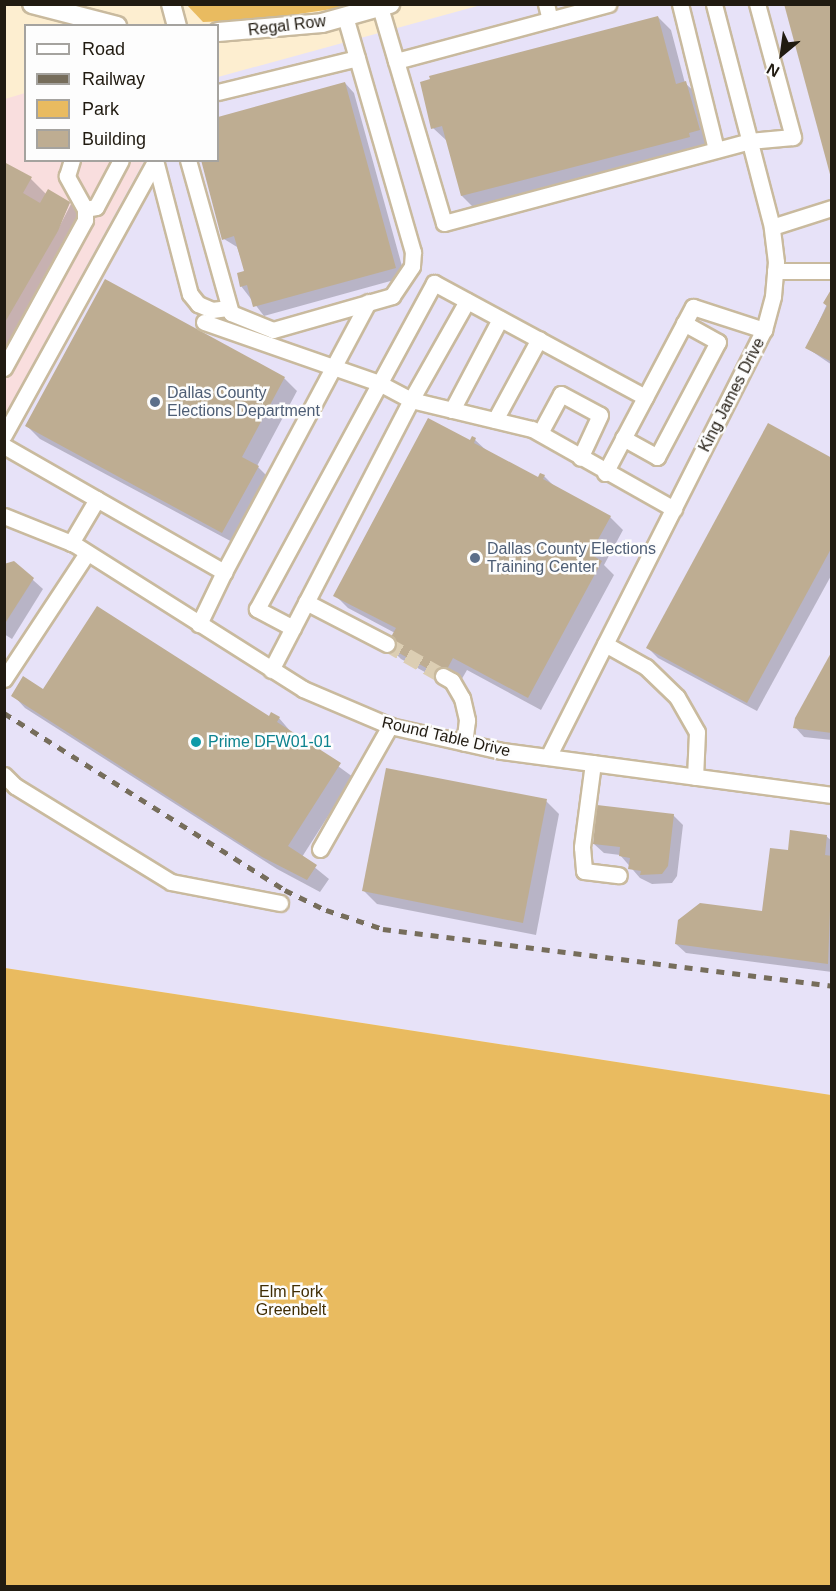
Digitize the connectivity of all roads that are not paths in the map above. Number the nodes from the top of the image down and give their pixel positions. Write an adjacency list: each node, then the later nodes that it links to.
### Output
1 (32, 4): 10 (main road)
2 (171, 4): 11 (main road)
3 (608, 4): 8 (street)
4 (680, 4): 17 (street)
5 (714, 4): 16 (street, King James Drive)
6 (756, 4): 16 (street)
7 (385, 6): 9 (main road, Regal Row); 14 (street)
8 (548, 12): 14 (street)
9 (345, 17): 12 (main road, Regal Row); 13 (street)
10 (109, 24)
11 (176, 24)
12 (219, 32)
13 (357, 58): 15 (street); 29 (street)
14 (396, 61): 17 (street)
15 (219, 92)
16 (749, 141): 17 (street); 25 (street, King James Drive)
17 (716, 150)
18 (71, 162): 24 (street)
19 (120, 162): 24 (street)
20 (154, 162): 44 (street)
21 (155, 162): 30 (street)
22 (189, 162): 30 (street)
23 (831, 208): 25 (street)
24 (86, 209): 36 (street)
25 (772, 227): 26 (street, King James Drive)
26 (775, 271): 27 (street); 34 (street, King James Drive)
27 (831, 271)
28 (467, 301): 31 (street); 38 (street); 40 (street)
29 (368, 302): 30 (street); 37 (street)
30 (229, 308)
31 (500, 319): 35 (street); 41 (street)
32 (204, 322): 37 (street)
33 (684, 323): 34 (street); 39 (street); 45 (street)
34 (764, 330): 50 (street, King James Drive)
35 (539, 339): 39 (street); 42 (street)
36 (4, 368)
37 (334, 369): 38 (street); 54 (street)
38 (379, 383): 40 (street); 57 (street)
39 (645, 397): 45 (street)
40 (411, 400): 41 (street); 55 (street)
41 (452, 410): 42 (street)
42 (495, 420): 43 (street)
43 (540, 433): 47 (street); 47 (street)
44 (4, 435)
45 (623, 438): 48 (street)
46 (4, 446): 49 (street)
47 (580, 458): 48 (street)
48 (605, 473): 50 (street)
49 (97, 499): 52 (street); 54 (street)
50 (674, 509): 59 (street, King James Drive)
51 (4, 516): 52 (street, Round Table Drive)
52 (71, 543): 53 (street, Round Table Drive)
53 (87, 553): 56 (street, Round Table Drive); 62 (street)
54 (224, 572): 56 (street)
55 (306, 602): 57 (street); 58 (street)
56 (199, 624): 60 (street, Round Table Drive)
57 (293, 628): 60 (street)
58 (387, 644)
59 (605, 644): 65 (street, King James Drive); 68 (street)
60 (271, 670): 63 (street, Round Table Drive)
61 (443, 676): 64 (street)
62 (4, 679)
63 (390, 726): 64 (street, Round Table Drive); 70 (street)
64 (464, 743): 65 (street, Round Table Drive)
65 (548, 757): 66 (street, Round Table Drive)
66 (593, 764): 68 (street, Round Table Drive); 71 (street)
67 (4, 775): 72 (street)
68 (695, 777): 69 (street, Round Table Drive)
69 (831, 795)
70 (320, 849)
71 (619, 875)
72 (280, 903)

